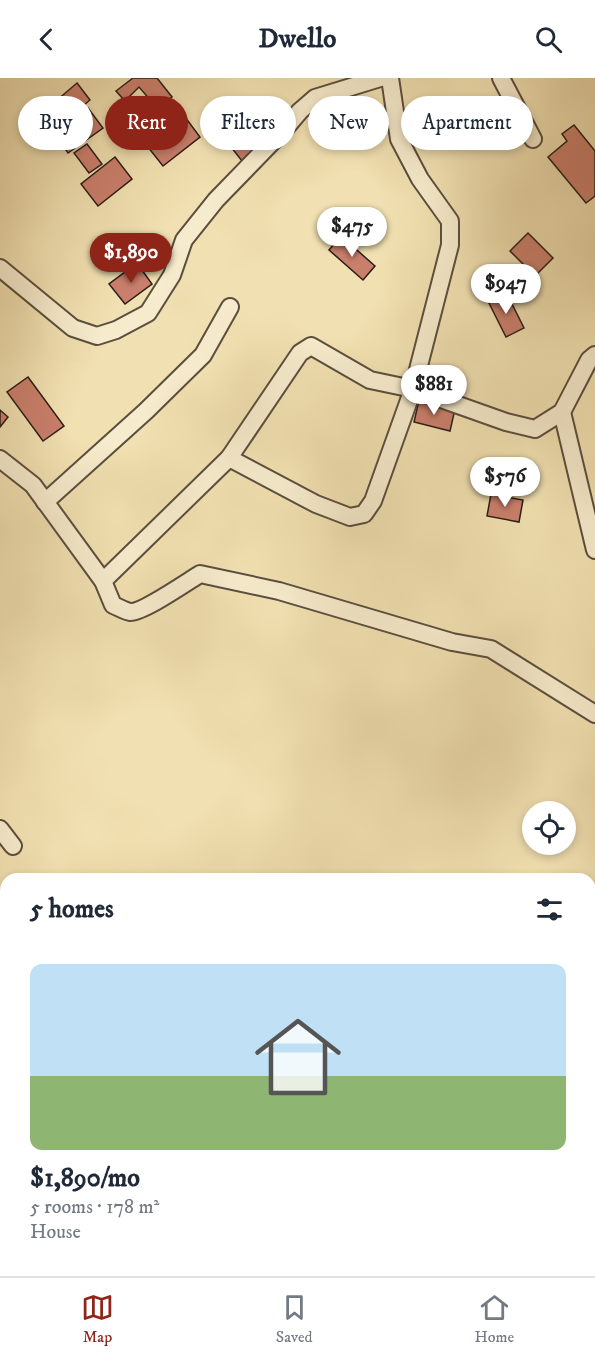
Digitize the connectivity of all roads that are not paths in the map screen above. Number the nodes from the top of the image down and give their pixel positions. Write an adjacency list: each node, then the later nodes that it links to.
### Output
1 (380, 78): 5 (street)
2 (390, 78): 8 (street)
3 (501, 78): 4 (street)
4 (510, 96)
5 (0, 268)
6 (230, 307): 12 (street)
7 (593, 358): 9 (street)
8 (413, 388): 9 (street); 10 (street); 10 (street)
9 (562, 412): 13 (street)
10 (229, 458): 14 (street)
11 (0, 459): 12 (street)
12 (45, 502): 14 (street)
13 (595, 550)
14 (103, 581): 15 (street)
15 (595, 714)
16 (0, 829): 17 (street)
17 (13, 846)

